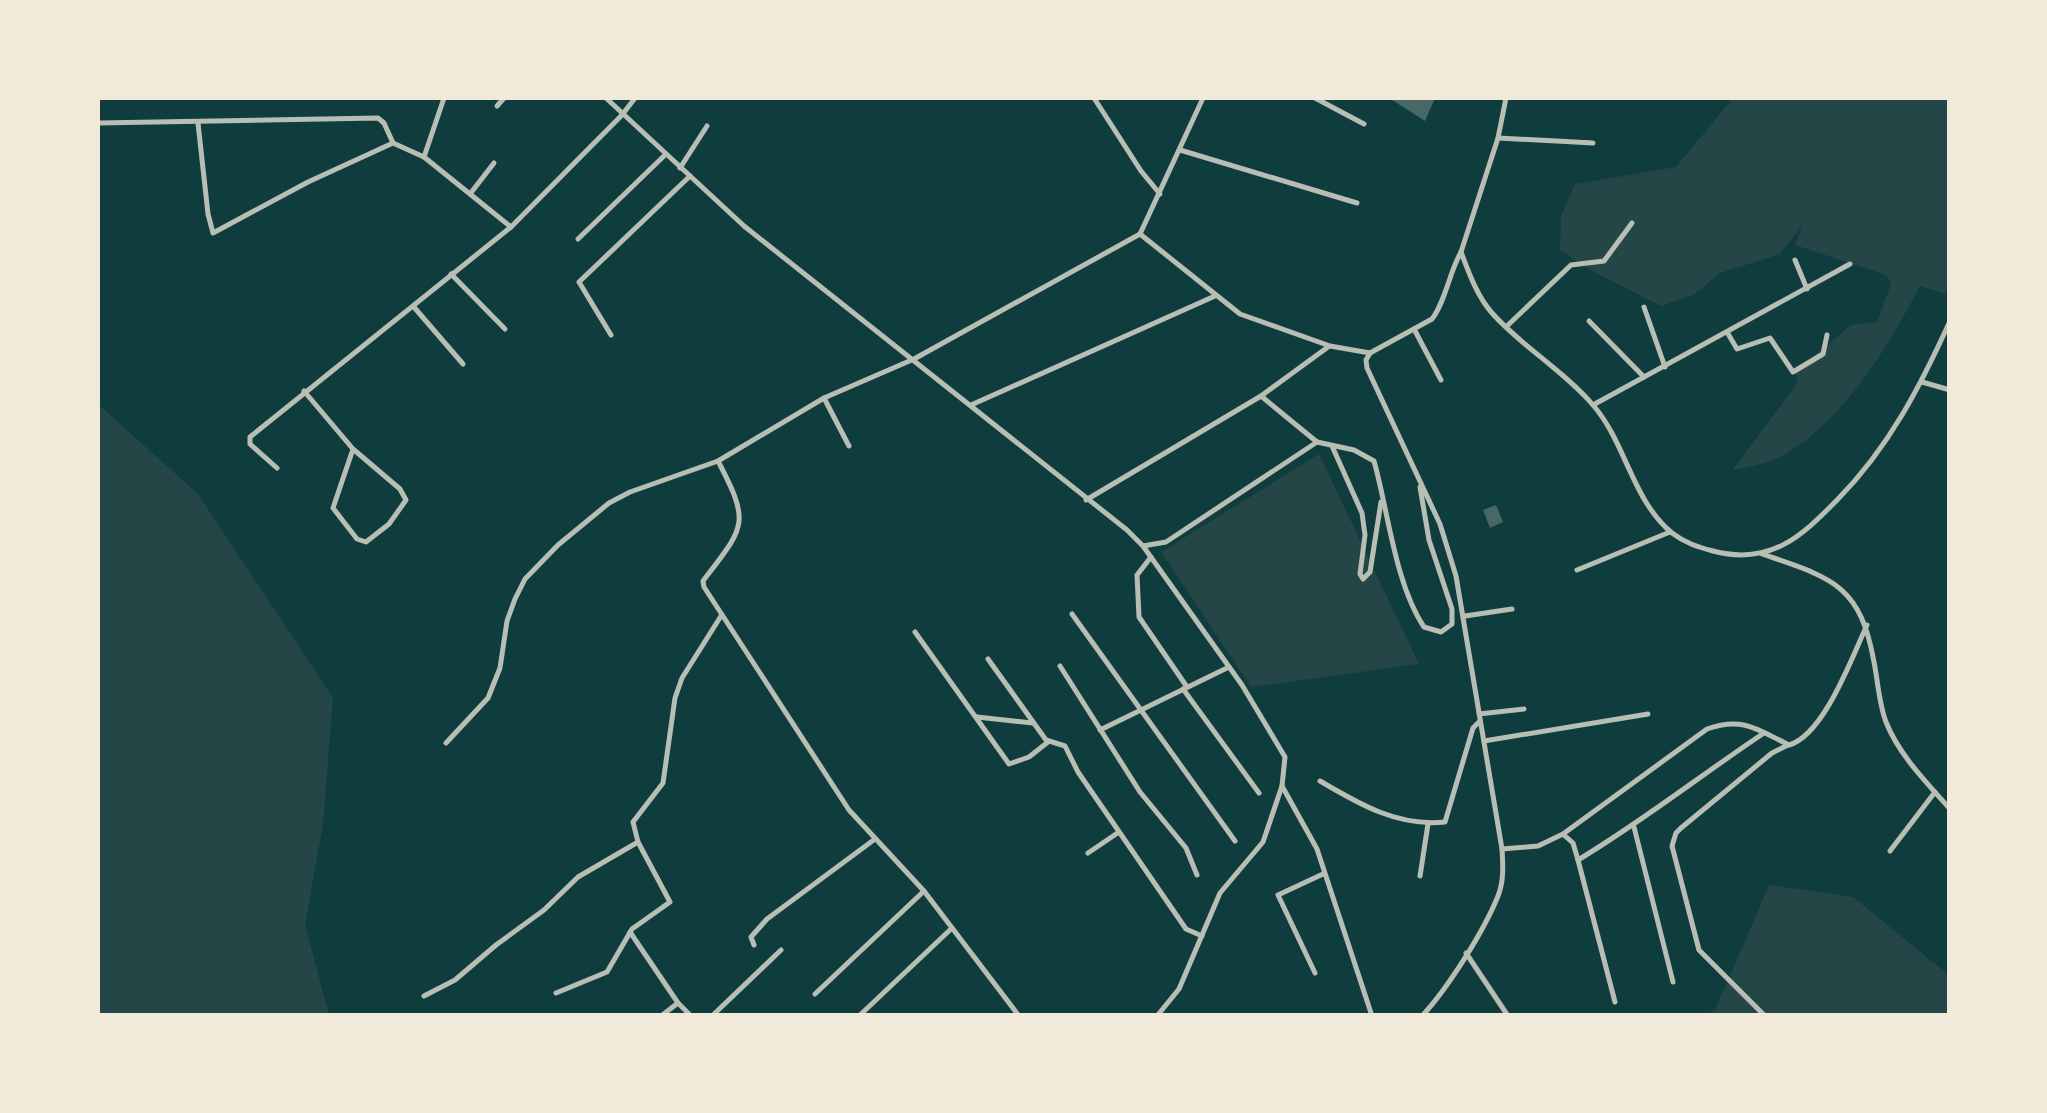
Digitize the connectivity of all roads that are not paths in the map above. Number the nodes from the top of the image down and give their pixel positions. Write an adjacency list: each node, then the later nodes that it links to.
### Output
1 (444, 98): 20 (street)
2 (504, 98): 9 (street)
3 (606, 98): 10 (street)
4 (636, 98): 10 (street)
5 (1094, 98): 25 (street)
6 (1203, 98): 18 (street)
7 (1315, 98): 13 (street)
8 (1504, 100): 15 (street)
9 (497, 106)
10 (622, 115): 19 (street); 28 (street)
11 (98, 123): 12 (street)
12 (198, 123): 16 (street); 16 (street)
13 (1364, 124)
14 (707, 126): 22 (street)
15 (1498, 138): 17 (street); 31 (street)
16 (394, 143): 20 (street)
17 (1593, 143)
18 (1180, 150): 25 (street); 26 (street)
19 (666, 154): 22 (street); 30 (street)
20 (424, 157): 24 (street)
21 (494, 162): 24 (street)
22 (680, 168): 23 (street)
23 (690, 176): 45 (street); 49 (street)
24 (470, 194): 28 (street)
25 (1160, 194): 29 (street)
26 (1356, 203)
27 (1632, 222): 41 (street)
28 (512, 227): 34 (street)
29 (1140, 234): 36 (street); 49 (street)
30 (578, 239)
31 (1461, 252): 41 (street); 43 (street)
32 (1795, 260): 35 (street)
33 (1850, 264): 35 (street)
34 (452, 274): 37 (street); 42 (street)
35 (1806, 289): 44 (street)
36 (1215, 296): 47 (street); 60 (street)
37 (413, 306): 50 (street); 56 (street)
38 (1644, 307): 51 (street)
39 (1950, 321): 54 (street)
40 (1589, 322): 52 (street)
41 (1507, 326): 59 (street)
42 (505, 329)
43 (1414, 329): 48 (street); 53 (street)
44 (1727, 332): 46 (street); 51 (street)
45 (611, 335)
46 (1828, 335)
47 (1330, 346): 48 (street); 57 (street)
48 (1370, 353): 67 (street)
49 (914, 359): 58 (street); 60 (street)
50 (463, 364)
51 (1665, 367): 52 (street)
52 (1644, 378): 59 (street)
53 (1441, 380)
54 (1922, 382): 55 (street); 72 (street)
55 (1950, 390)
56 (304, 391): 64 (street); 66 (street)
57 (1261, 396): 61 (street); 69 (street)
58 (824, 398): 62 (street); 65 (street)
59 (1593, 404): 70 (street)
60 (970, 405): 69 (street)
61 (1317, 442): 63 (street); 71 (street)
62 (849, 446)
63 (1332, 446): 68 (street); 68 (street)
64 (353, 449): 64 (street)
65 (718, 461): 77 (street); 95 (street)
66 (276, 468)
67 (1418, 474): 68 (street); 78 (street)
68 (1382, 494)
69 (1086, 500): 71 (street)
70 (1670, 532): 72 (street); 74 (street)
71 (1143, 546): 73 (street)
72 (1760, 553): 79 (street)
73 (1151, 557): 83 (street); 84 (street)
74 (1577, 570)
75 (1512, 609): 78 (street)
76 (1072, 614): 85 (street)
77 (721, 616): 106 (street); 108 (street)
78 (1464, 616): 89 (street)
79 (1867, 625): 96 (street); 99 (street)
80 (914, 632): 88 (street)
81 (988, 659): 90 (street)
82 (1060, 666): 91 (street)
83 (1230, 667): 84 (street); 98 (street)
84 (1185, 688): 85 (street); 100 (street)
85 (1140, 709): 91 (street); 107 (street)
86 (1524, 709): 89 (street)
87 (1648, 714): 93 (street)
88 (976, 717): 90 (street); 94 (street)
89 (1480, 718): 93 (street); 102 (street)
90 (1034, 722): 94 (street)
91 (1100, 730): 113 (street)
92 (1764, 732): 96 (street); 103 (street); 105 (street)
93 (1484, 741): 109 (street)
94 (1048, 742): 104 (street)
95 (446, 743)
96 (1789, 745): 139 (street)
97 (1320, 781): 102 (street)
98 (1282, 786): 114 (street); 119 (street)
99 (1935, 792): 101 (street); 110 (street)
100 (1259, 793)
101 (1950, 809)
102 (1428, 824): 115 (street)
103 (1634, 827): 112 (street); 124 (street)
104 (1119, 832): 111 (street); 119 (street)
105 (1563, 834): 109 (street); 112 (street)
106 (876, 839): 116 (street); 120 (street)
107 (1235, 841)
108 (638, 842): 118 (street); 127 (street)
109 (1502, 849): 122 (street)
110 (1890, 851)
111 (1088, 853)
112 (1578, 860): 128 (street)
113 (1197, 874)
114 (1324, 874): 123 (street); 136 (street)
115 (1420, 876)
116 (924, 890): 117 (street); 126 (street)
117 (952, 928): 133 (street); 134 (street)
118 (630, 932): 125 (street); 129 (street)
119 (1202, 936): 135 (street)
120 (754, 945)
121 (781, 950): 132 (street)
122 (1466, 953): 137 (street); 138 (street)
123 (1316, 973)
124 (1673, 982)
125 (556, 993)
126 (815, 994)
127 (424, 996)
128 (1615, 1002)
129 (678, 1003): 130 (street); 131 (street)
130 (661, 1016)
131 (690, 1016)
132 (712, 1016)
133 (859, 1016)
134 (1019, 1016)
135 (1157, 1016)
136 (1372, 1016)
137 (1422, 1016)
138 (1508, 1016)
139 (1764, 1016)

